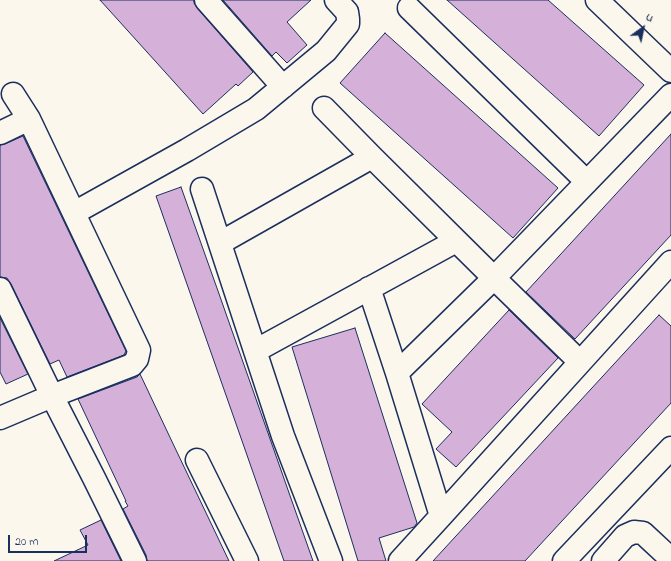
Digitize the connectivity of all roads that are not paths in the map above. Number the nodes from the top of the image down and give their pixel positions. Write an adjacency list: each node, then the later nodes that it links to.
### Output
1 (206, 0): 6 (street)
2 (336, 0): 6 (street)
3 (597, 0): 5 (street)
4 (409, 8): 13 (street)
5 (671, 71)
6 (283, 87): 15 (street)
7 (13, 94): 10 (street)
8 (671, 95): 13 (street)
9 (324, 108): 12 (street)
10 (29, 119): 11 (street); 15 (street)
11 (0, 133)
12 (372, 157): 16 (street); 17 (street)
13 (587, 182): 19 (street)
14 (202, 189): 17 (street)
15 (74, 213): 25 (street)
16 (456, 241): 19 (street); 20 (street)
17 (220, 243): 22 (street)
18 (671, 262): 23 (street)
19 (494, 278): 23 (street); 24 (street)
20 (369, 288): 22 (street); 24 (street)
21 (0, 289): 25 (street)
22 (255, 351): 33 (street)
23 (580, 362): 29 (street)
24 (397, 373): 29 (street)
25 (52, 396): 26 (street); 31 (street)
26 (0, 418)
27 (671, 448): 35 (street)
28 (197, 460): 32 (street)
29 (441, 516): 34 (street)
30 (671, 559): 36 (street)
31 (135, 561)
32 (247, 561)
33 (331, 561)
34 (400, 561)
35 (564, 561)
36 (603, 561)

